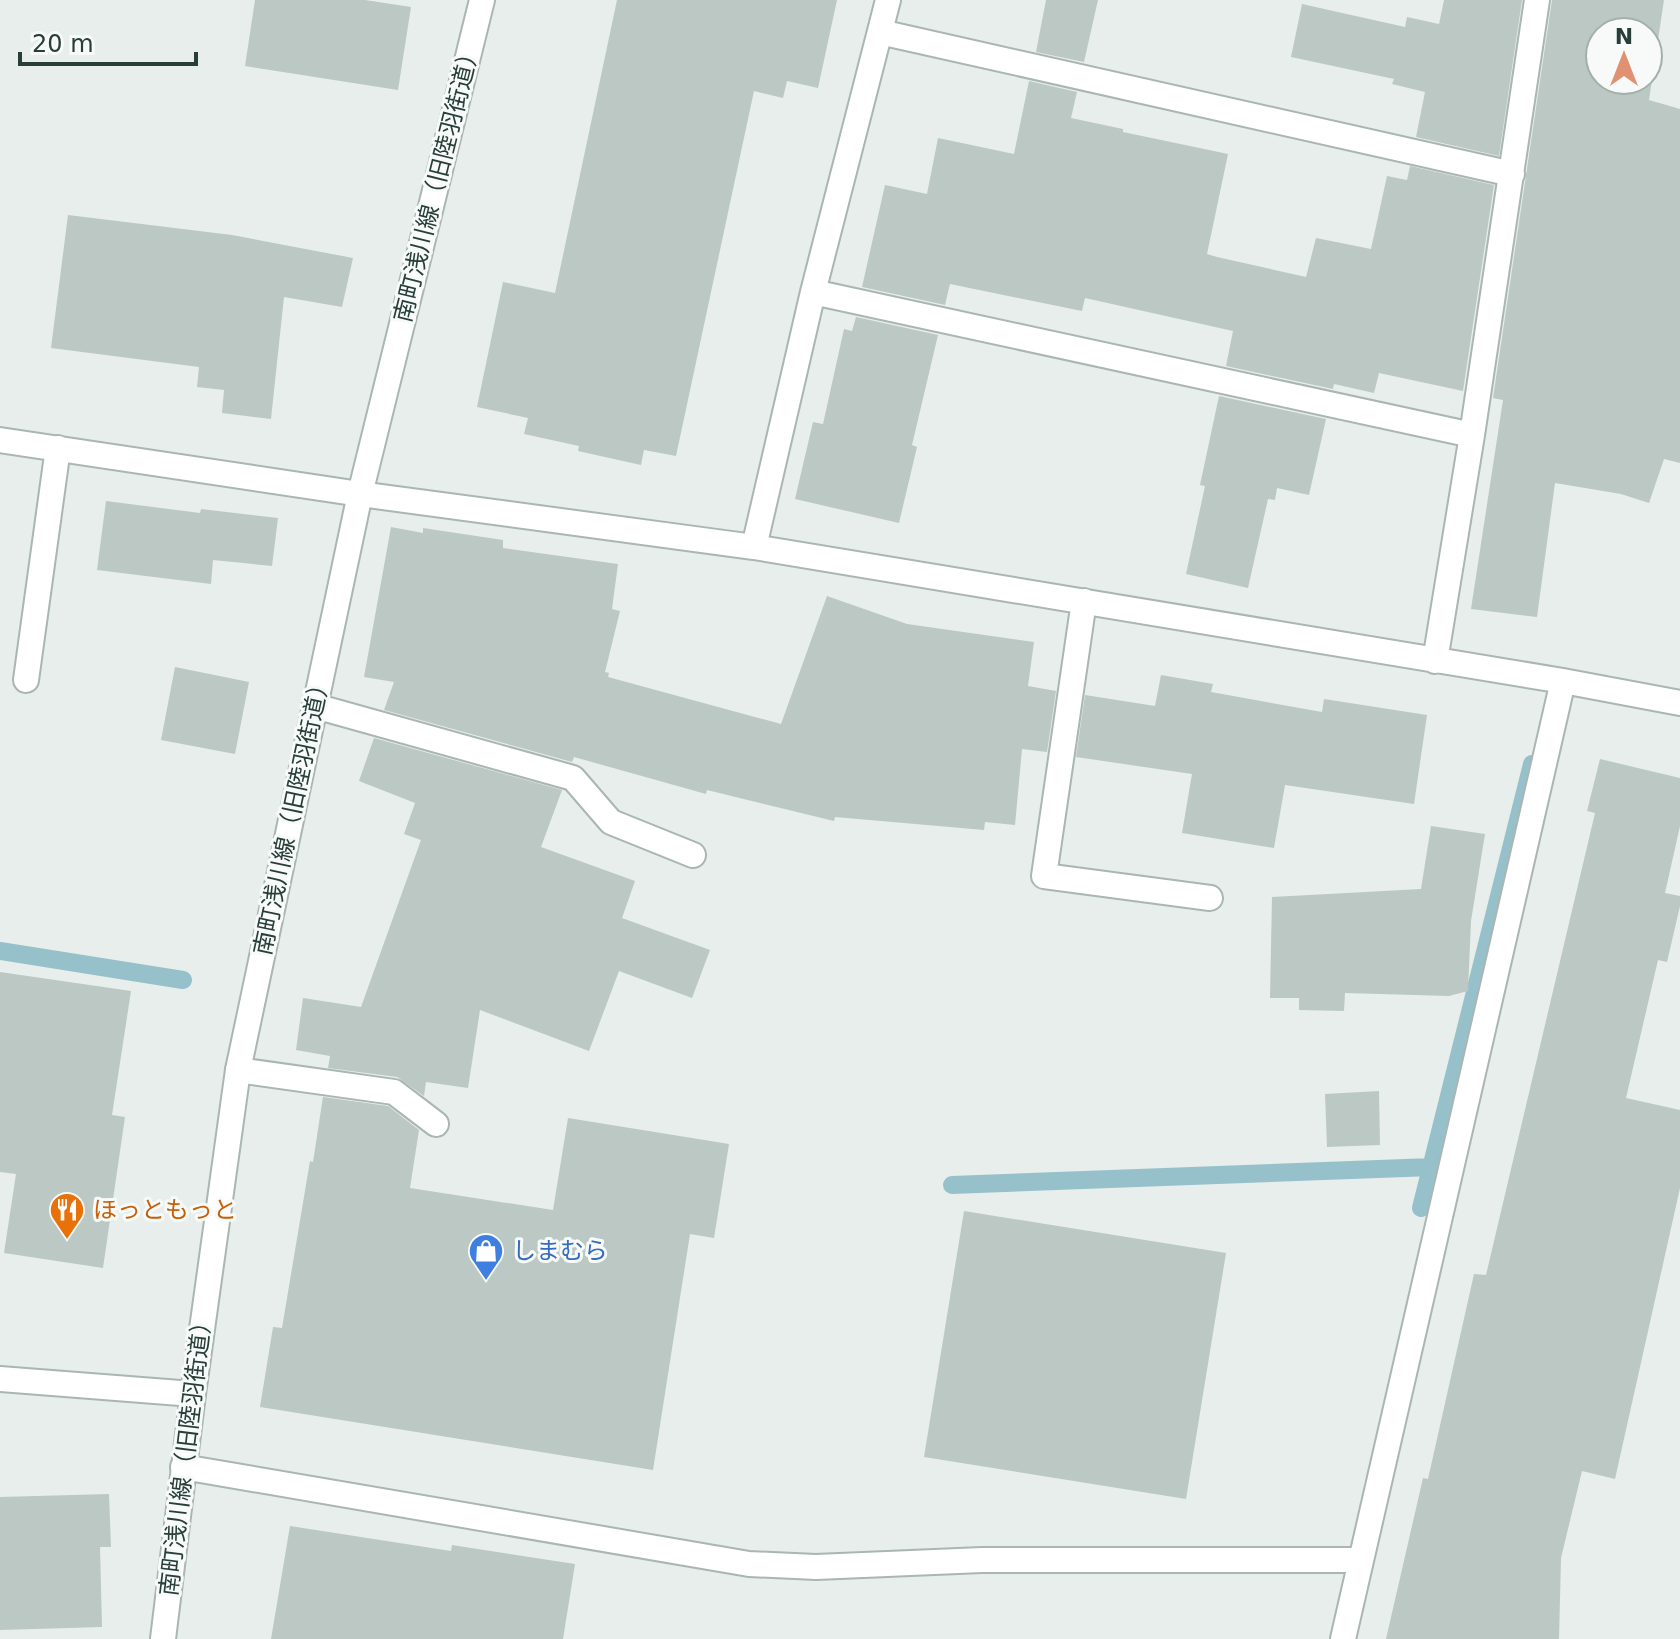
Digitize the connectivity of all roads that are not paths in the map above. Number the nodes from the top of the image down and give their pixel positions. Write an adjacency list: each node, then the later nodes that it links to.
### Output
1 (482, 0): 10 (street, 南町浅川線（旧陸羽街道）)
2 (888, 0): 4 (street)
3 (1537, 0): 5 (street)
4 (880, 32): 5 (street); 6 (street)
5 (1512, 174): 7 (street)
6 (813, 292): 7 (street); 11 (street)
7 (1472, 435): 13 (street)
8 (0, 440): 9 (street)
9 (58, 448): 10 (street); 14 (street)
10 (360, 494): 11 (street); 17 (street, 南町浅川線（旧陸羽街道）)
11 (754, 547): 12 (street)
12 (1084, 601): 13 (street); 19 (street)
13 (1435, 661): 15 (street)
14 (26, 680)
15 (1563, 681): 16 (street); 25 (street)
16 (1680, 703)
17 (315, 706): 18 (street); 20 (street, 南町浅川線（旧陸羽街道）)
18 (693, 855)
19 (1210, 898)
20 (238, 1070): 21 (street); 23 (street, 南町浅川線（旧陸羽街道）)
21 (436, 1124)
22 (0, 1379): 23 (street)
23 (193, 1394): 24 (street, 南町浅川線（旧陸羽街道）)
24 (183, 1467): 25 (street); 26 (street, 南町浅川線（旧陸羽街道）)
25 (1361, 1560): 27 (street)
26 (163, 1639)
27 (1343, 1639)

